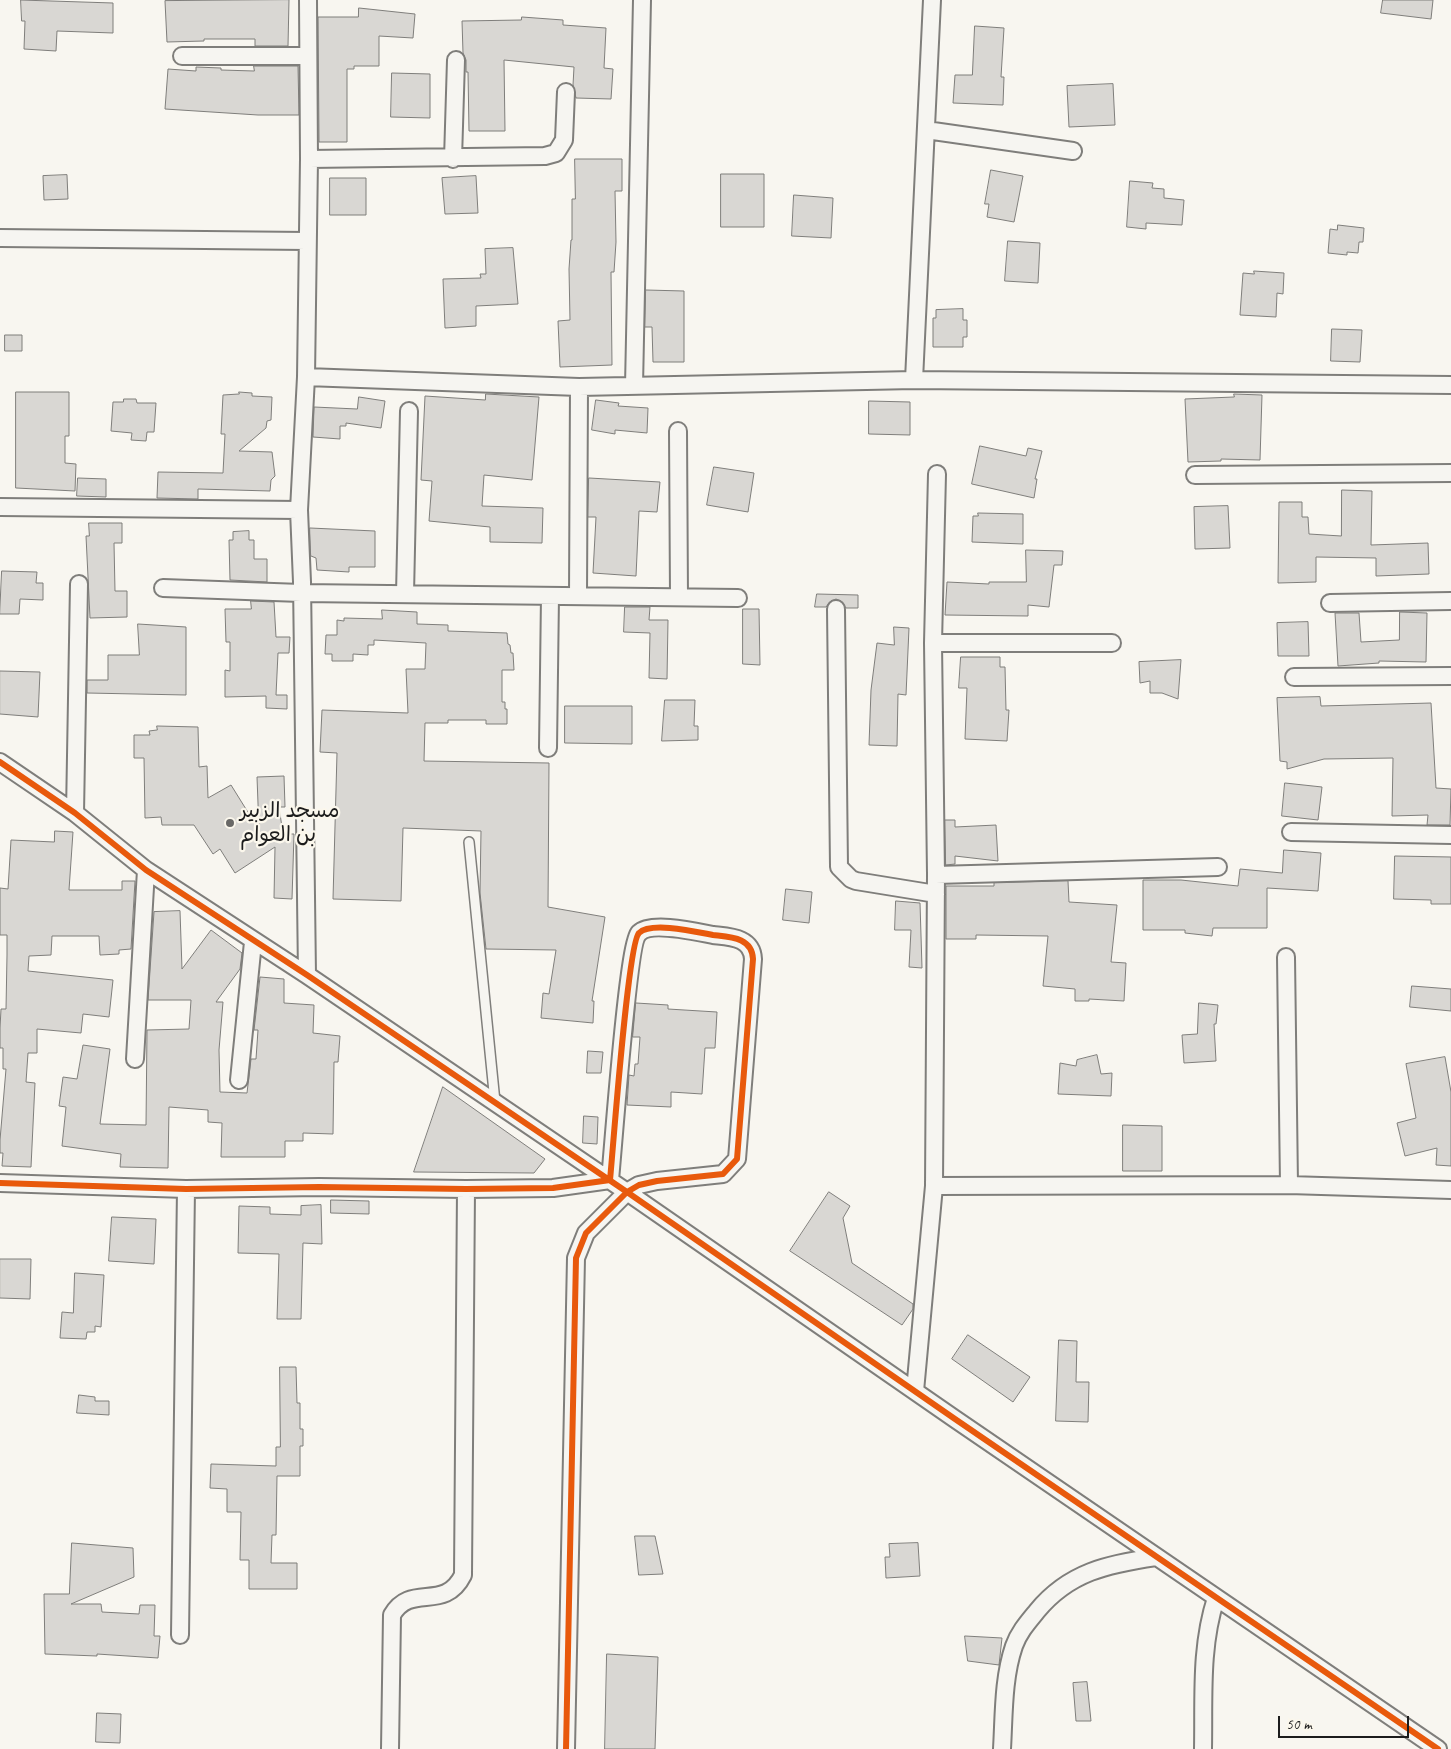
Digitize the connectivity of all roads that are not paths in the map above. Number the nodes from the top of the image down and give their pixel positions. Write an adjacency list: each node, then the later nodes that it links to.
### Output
1 (308, 0): 5 (street)
2 (642, 0): 16 (street)
3 (932, 0): 8 (street)
4 (182, 56): 5 (street)
5 (308, 56): 10 (street)
6 (456, 60): 11 (street)
7 (566, 92): 11 (street)
8 (926, 130): 9 (street); 15 (street)
9 (1073, 151)
10 (309, 159): 11 (street); 13 (street)
11 (453, 159)
12 (0, 238): 13 (street)
13 (308, 241): 14 (street)
14 (306, 377): 18 (street); 25 (street)
15 (914, 380): 16 (street); 17 (street)
16 (634, 386): 18 (street)
17 (1451, 386)
18 (578, 387): 31 (street)
19 (408, 411): 29 (street)
20 (678, 431): 32 (street)
21 (1451, 473): 23 (street)
22 (937, 474): 37 (street)
23 (1195, 475)
24 (0, 507): 25 (street)
25 (298, 510): 28 (street)
26 (79, 584): 43 (street)
27 (163, 588): 28 (street)
28 (302, 593): 29 (street); 53 (street)
29 (405, 594): 30 (street)
30 (550, 596): 31 (street); 41 (street)
31 (578, 596): 32 (street)
32 (679, 597): 33 (street)
33 (738, 598)
34 (1451, 601): 35 (street)
35 (1330, 603)
36 (836, 609): 50 (street)
37 (934, 643): 38 (street); 49 (street)
38 (1112, 643)
39 (1451, 676): 40 (street)
40 (1294, 677)
41 (548, 748)
42 (0, 762): 43 (street)
43 (75, 813): 48 (street)
44 (1291, 832): 45 (street)
45 (1451, 835)
46 (469, 842): 56 (lane)
47 (1218, 867): 49 (street)
48 (146, 870): 51 (street); 54 (street)
49 (936, 875): 50 (street)
50 (936, 894): 60 (street)
51 (253, 942): 53 (street); 55 (street)
52 (1286, 957): 59 (street)
53 (307, 975): 56 (street)
54 (135, 1059)
55 (239, 1080)
56 (495, 1102): 57 (street)
57 (610, 1180): 62 (street); 64 (street); 64 (street)
58 (0, 1183): 61 (street)
59 (1289, 1185): 60 (street); 63 (street)
60 (934, 1186): 65 (street)
61 (186, 1188): 62 (street); 68 (street)
62 (466, 1189): 69 (street)
63 (1451, 1190)
64 (627, 1192): 65 (street); 70 (street)
65 (915, 1391): 66 (street)
66 (1156, 1557): 67 (street); 71 (street)
67 (1216, 1598): 72 (street); 73 (street)
68 (180, 1635)
69 (390, 1749)
70 (566, 1749)
71 (1002, 1749)
72 (1203, 1749)
73 (1438, 1749)

